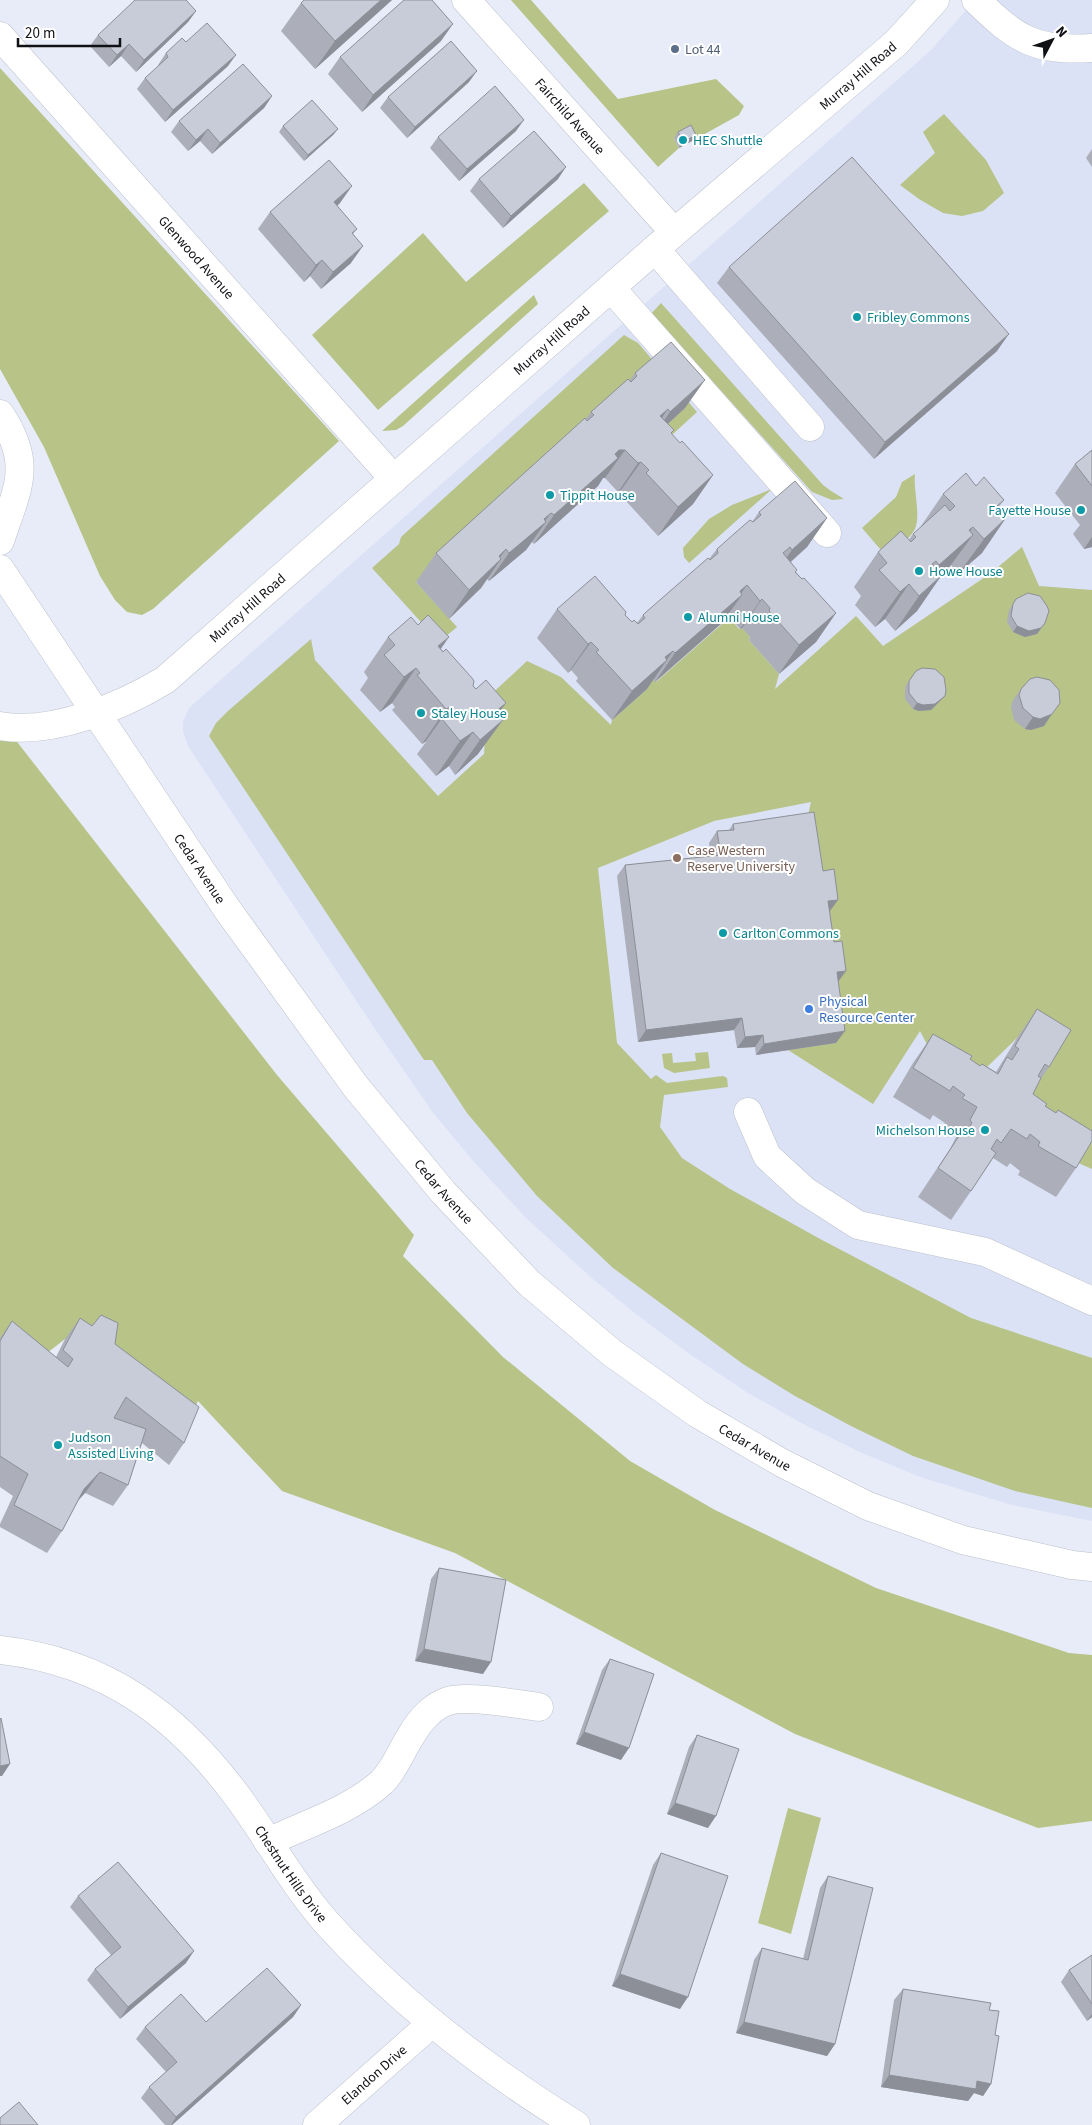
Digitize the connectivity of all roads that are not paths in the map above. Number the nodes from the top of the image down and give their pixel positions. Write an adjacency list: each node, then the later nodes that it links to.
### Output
1 (466, 0): 6 (street, Fairchild Avenue)
2 (935, 0): 6 (street, Murray Hill Road)
3 (976, 0): 5 (street)
4 (0, 36): 10 (street, Glenwood Avenue)
5 (1092, 48)
6 (664, 240): 7 (street, Murray Hill Road); 9 (street, Fairchild Avenue)
7 (611, 288): 10 (street, Murray Hill Road); 11 (street)
8 (0, 414): 12 (street)
9 (810, 427)
10 (394, 480): 14 (street, Murray Hill Road)
11 (828, 533)
12 (0, 540)
13 (0, 569): 14 (street, Cedar Avenue)
14 (97, 713): 15 (street, Murray Hill Road); 18 (street, Cedar Avenue)
15 (0, 726)
16 (748, 1112): 17 (street)
17 (1092, 1301)
18 (1092, 1568)
19 (0, 1650): 21 (street, Chestnut Hills Drive)
20 (539, 1707): 21 (street)
21 (268, 1842): 22 (street, Chestnut Hills Drive)
22 (432, 2023): 23 (street, Elandon Drive); 24 (street, Chestnut Hills Drive)
23 (317, 2125)
24 (576, 2125)

